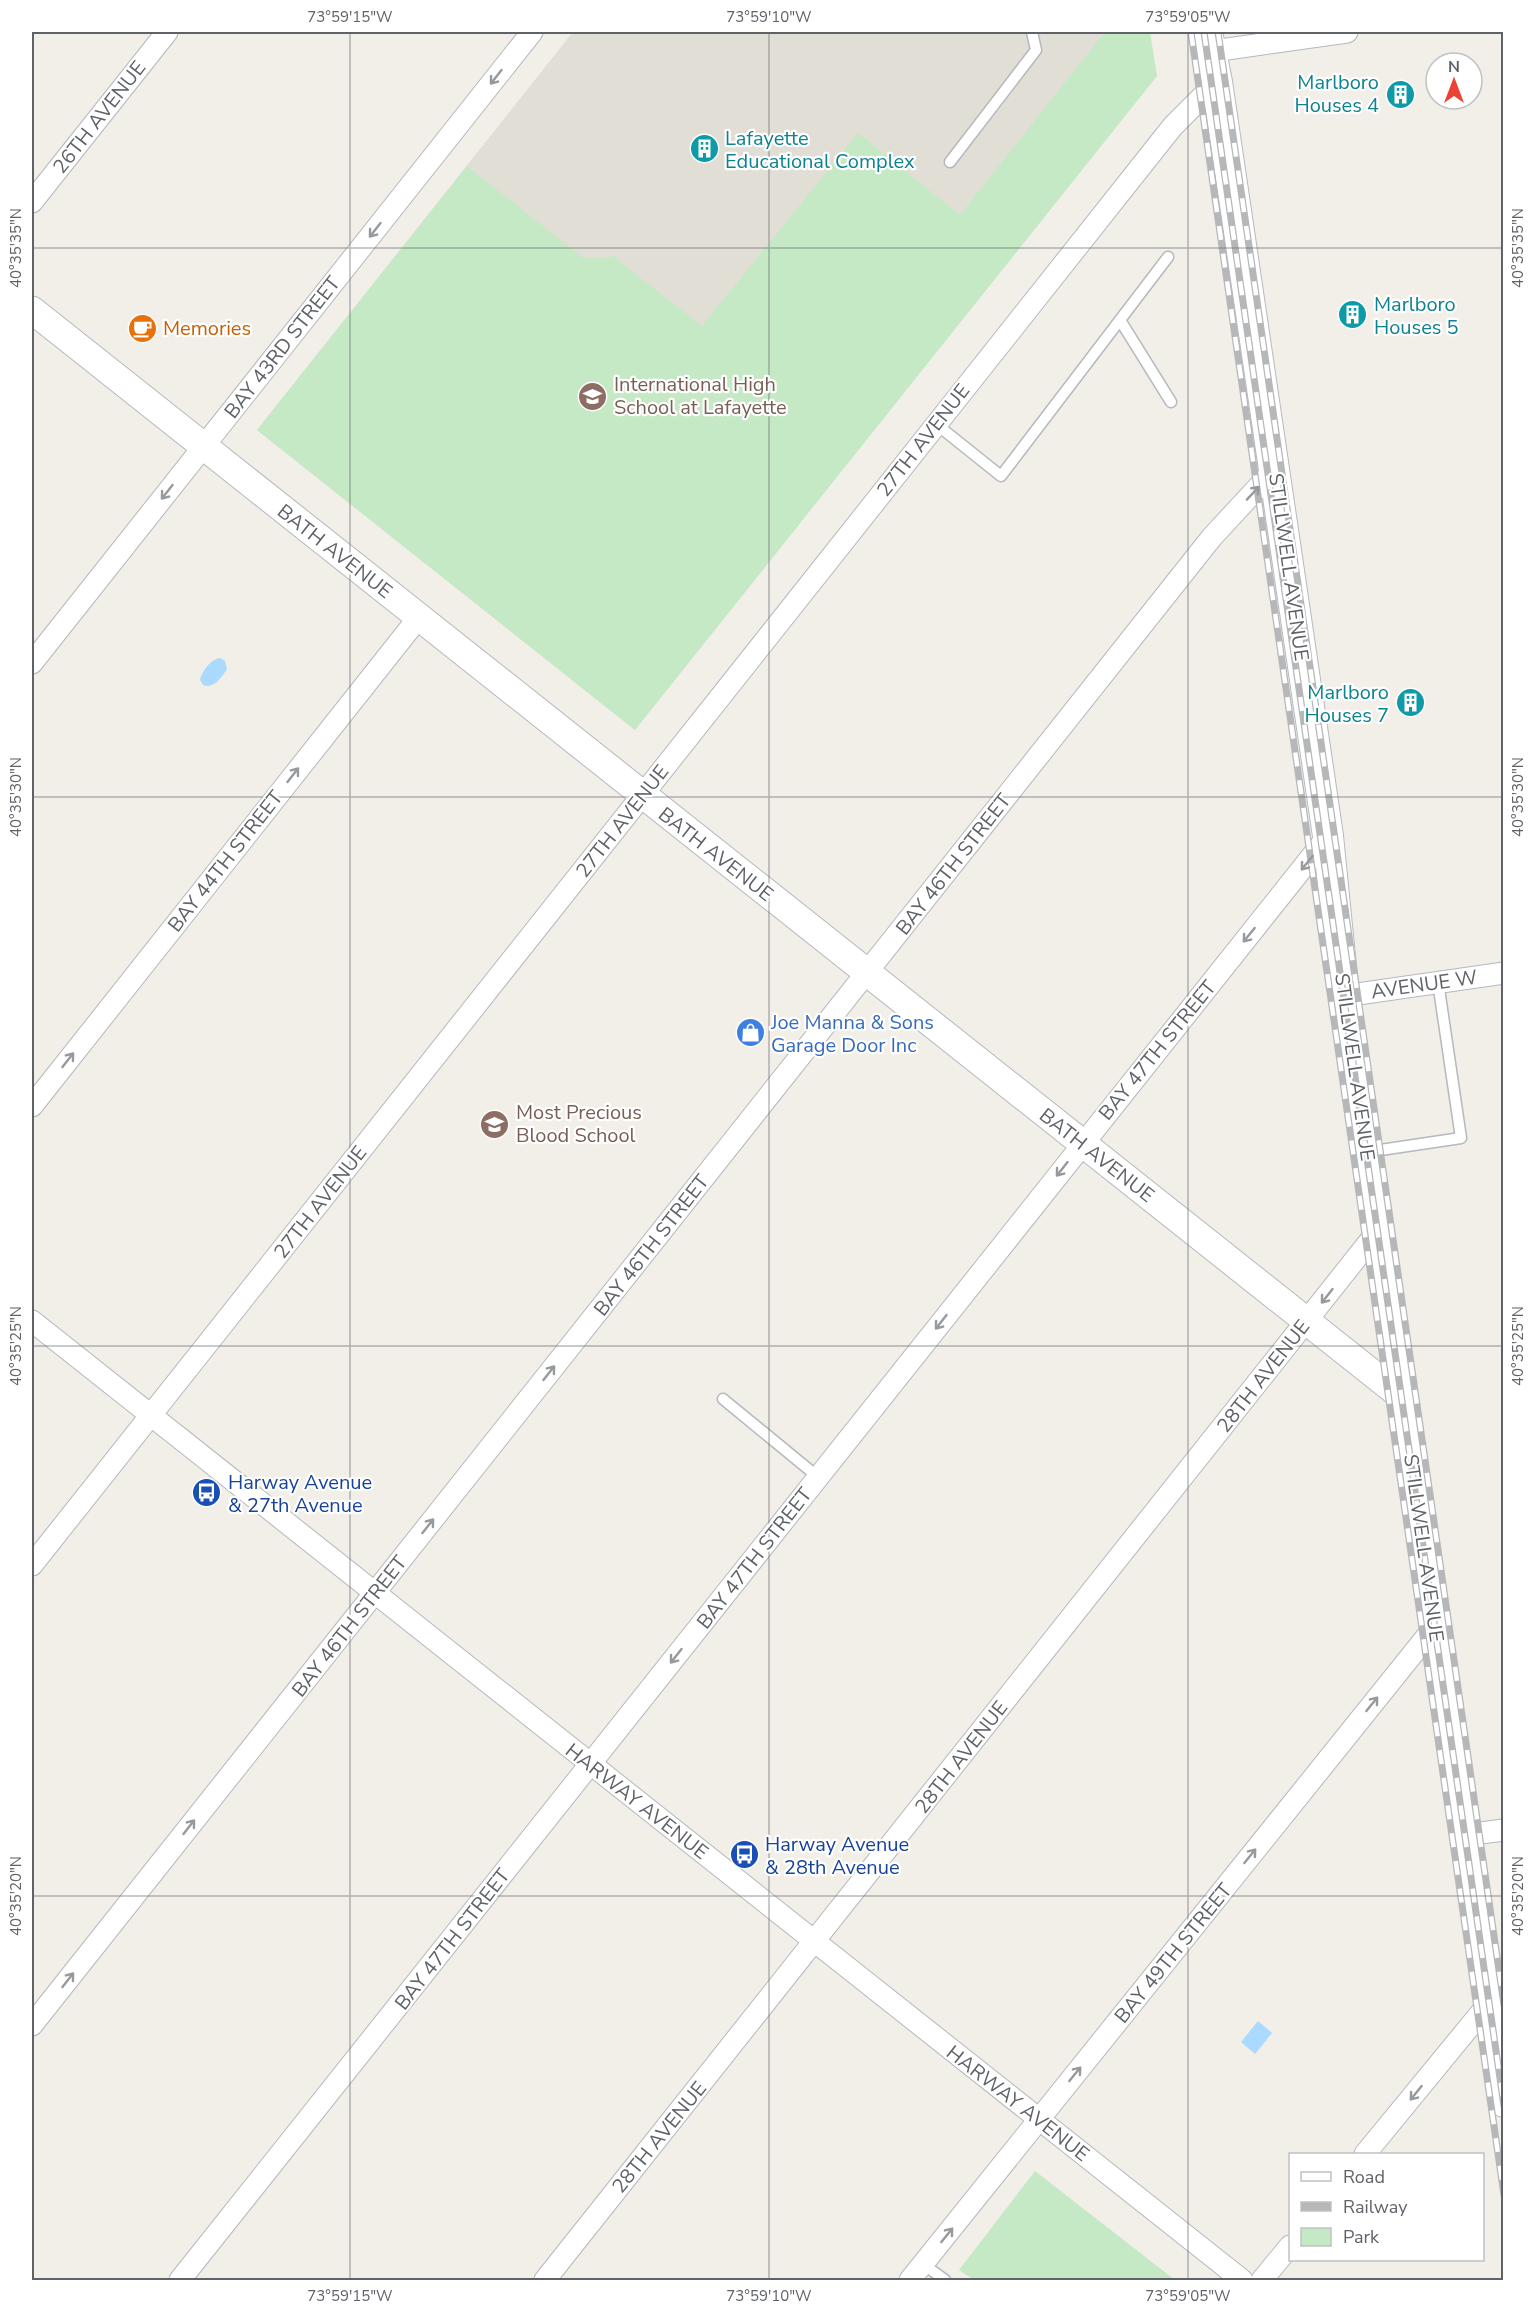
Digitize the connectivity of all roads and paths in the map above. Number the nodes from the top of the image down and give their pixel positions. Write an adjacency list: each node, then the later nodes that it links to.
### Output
1 (167, 32): 8 (street, 26TH AVENUE)
2 (532, 32): 14 (street, BAY 43RD STREET, one-way to 14)
3 (1032, 32): 7 (lane)
4 (1347, 32): 5 (street)
5 (1210, 41): 6 (main road, STILLWELL AVENUE)
6 (1218, 82): 13 (street, 27TH AVENUE); 15 (main road, STILLWELL AVENUE)
7 (950, 162)
8 (32, 202)
9 (1168, 257): 11 (lane)
10 (32, 310): 14 (street, BATH AVENUE)
11 (1120, 320): 12 (lane); 13 (lane)
12 (1171, 402)
13 (936, 424): 18 (street, 27TH AVENUE)
14 (203, 446): 16 (street, BATH AVENUE); 17 (street, BAY 43RD STREET, one-way to 17)
15 (1275, 469): 19 (main road, STILLWELL AVENUE); 20 (street, BAY 46TH STREET, one-way to 15)
16 (419, 617): 18 (street, BATH AVENUE); 24 (street, BAY 44TH STREET, one-way to 16)
17 (32, 663)
18 (642, 795): 20 (street, BATH AVENUE); 32 (street, 27TH AVENUE)
19 (1328, 836): 23 (main road, STILLWELL AVENUE); 25 (street, BAY 47TH STREET, one-way to 25)
20 (867, 973): 25 (street, BATH AVENUE); 35 (street, BAY 46TH STREET, one-way to 20)
21 (1503, 973): 22 (street, AVENUE W)
22 (1438, 982): 23 (street, AVENUE W); 26 (lane)
23 (1344, 996): 26 (main road, STILLWELL AVENUE)
24 (32, 1106)
25 (1082, 1143): 28 (street, BATH AVENUE); 33 (street, BAY 47TH STREET, one-way to 33)
26 (1366, 1152): 27 (main road, STILLWELL AVENUE)
27 (1377, 1232): 28 (street, 28TH AVENUE, one-way to 28); 30 (main road, STILLWELL AVENUE)
28 (1307, 1321): 30 (street, BATH AVENUE); 40 (street, 28TH AVENUE)
29 (32, 1322): 32 (street, HARWAY AVENUE)
30 (1401, 1396): 36 (main road, STILLWELL AVENUE)
31 (723, 1399): 33 (lane)
32 (151, 1416): 34 (street, 27TH AVENUE); 35 (street, HARWAY AVENUE)
33 (818, 1477): 37 (street, BAY 47TH STREET, one-way to 37)
34 (32, 1565)
35 (375, 1593): 37 (street, HARWAY AVENUE); 42 (street, BAY 46TH STREET, one-way to 35)
36 (1436, 1625): 39 (main road, STILLWELL AVENUE); 44 (street, BAY 49TH STREET, one-way to 36)
37 (590, 1764): 40 (street, HARWAY AVENUE); 48 (street, BAY 47TH STREET)
38 (1503, 1830): 39 (street)
39 (1465, 1835): 41 (main road, STILLWELL AVENUE)
40 (814, 1942): 44 (street, HARWAY AVENUE); 49 (street, 28TH AVENUE)
41 (1489, 2002): 43 (main road, STILLWELL AVENUE); 45 (street, one-way to 45)
42 (32, 2025)
43 (1503, 2103)
44 (1039, 2120): 47 (street, BAY 49TH STREET, one-way to 44); 51 (street, HARWAY AVENUE)
45 (1366, 2153)
46 (1289, 2247): 52 (street)
47 (917, 2272): 50 (lane)
48 (180, 2280)
49 (544, 2280)
50 (945, 2280)
51 (1242, 2280)
52 (1262, 2280)

